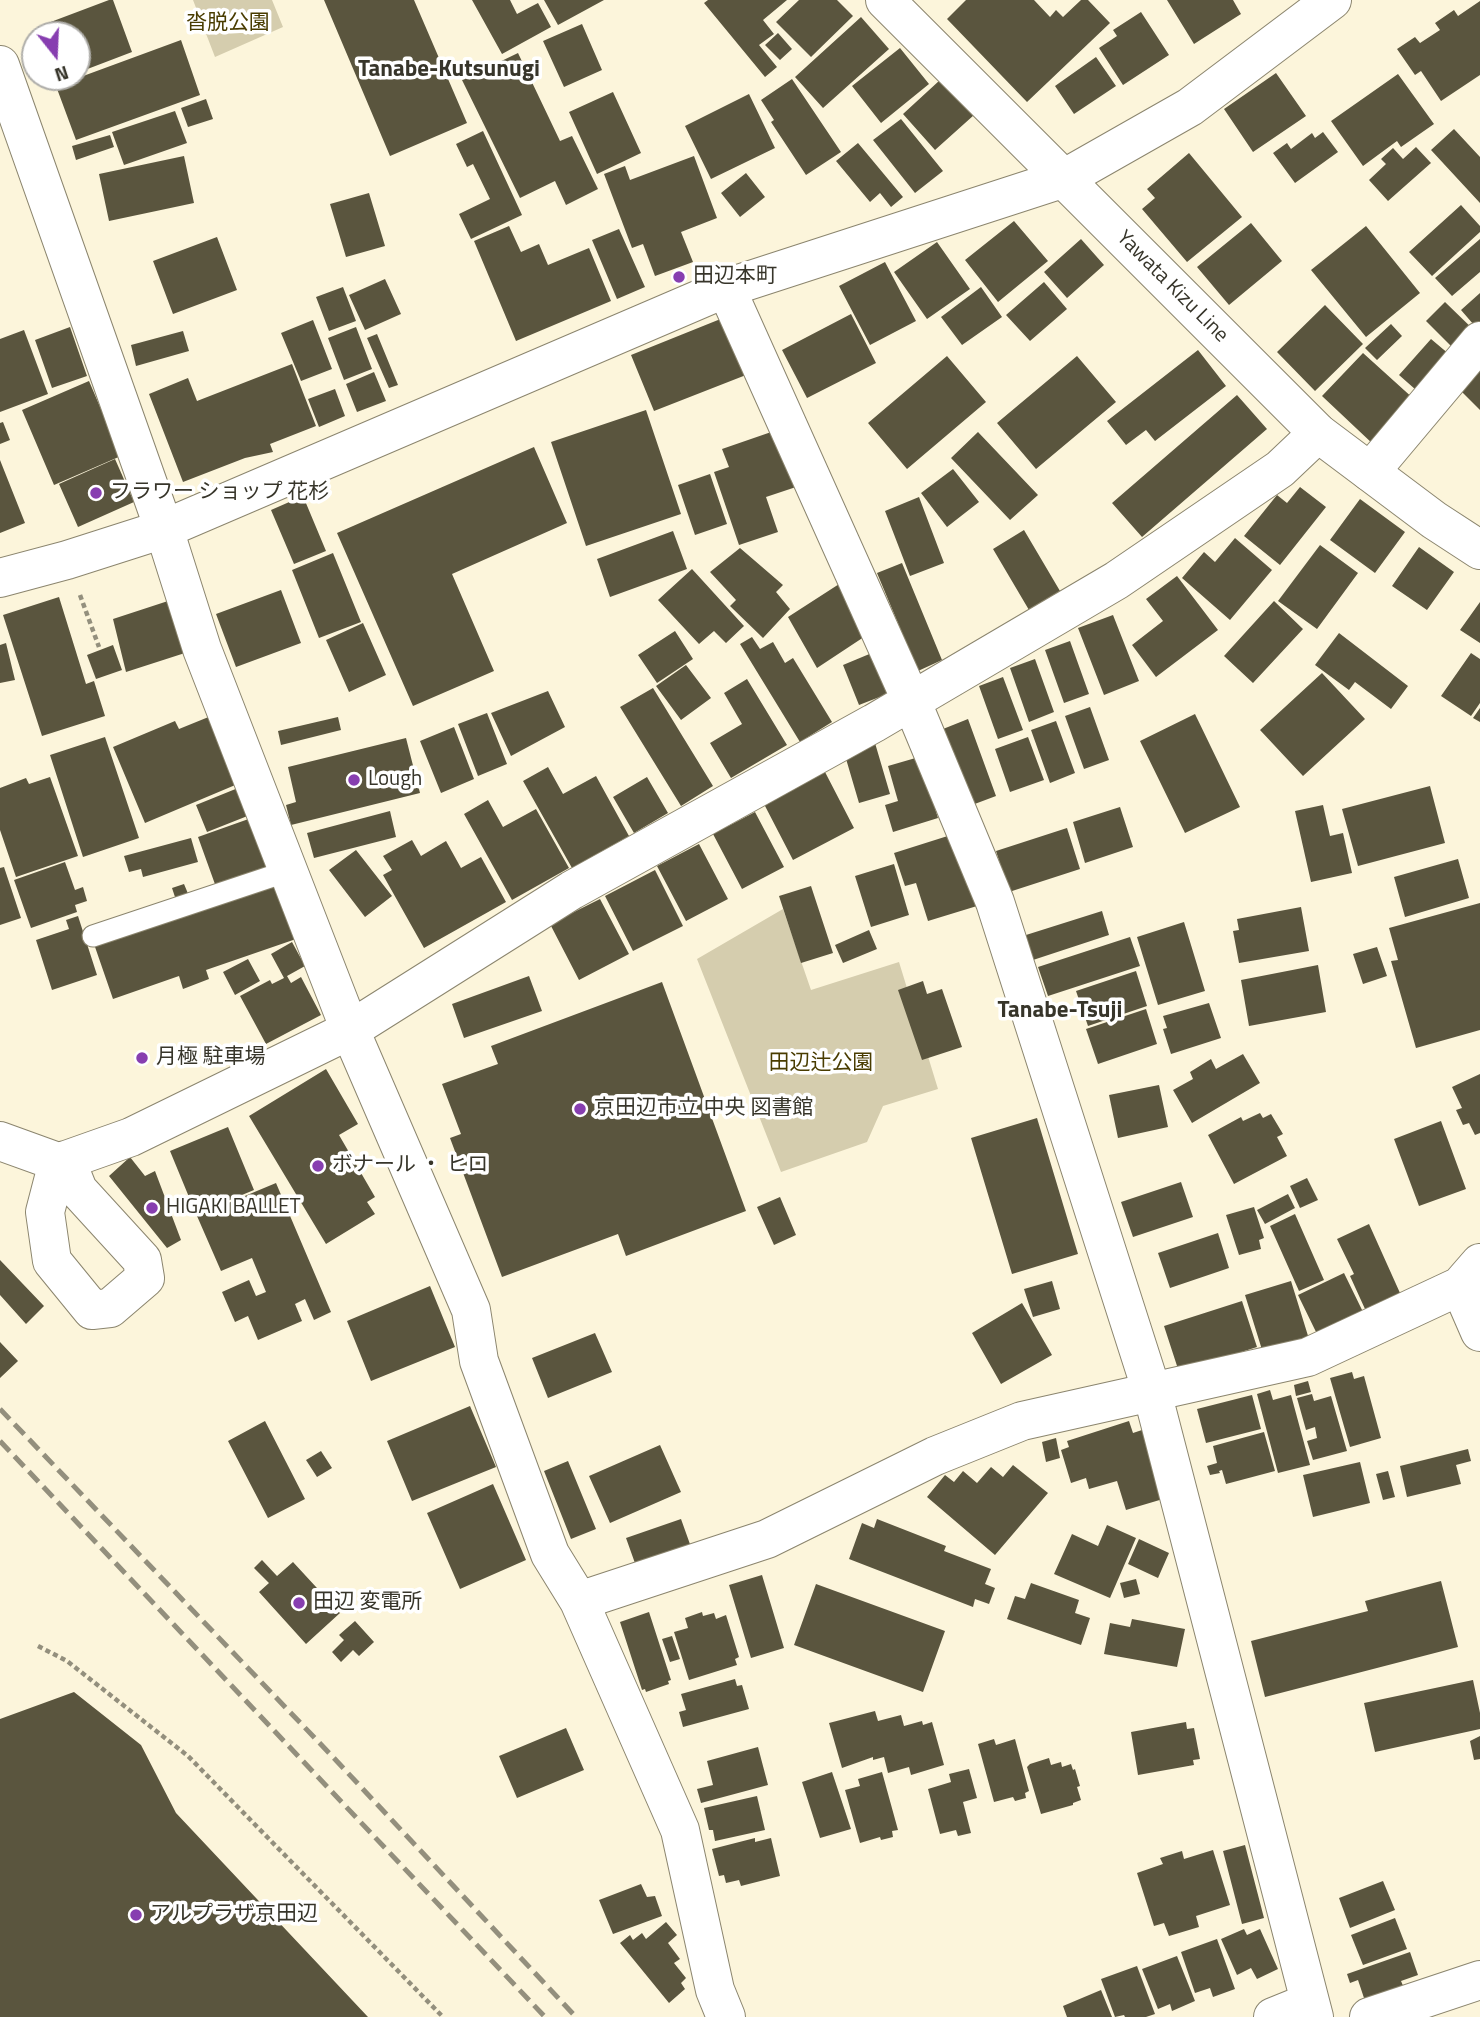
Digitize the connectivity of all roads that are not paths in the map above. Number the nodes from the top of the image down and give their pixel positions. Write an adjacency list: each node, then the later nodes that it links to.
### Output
1 (886, 0): 4 (street, Yawata Kizu Line)
2 (1332, 0): 4 (street)
3 (0, 65): 9 (street)
4 (1065, 178): 5 (street); 7 (street, Yawata Kizu Line)
5 (726, 288): 9 (street); 12 (street)
6 (1480, 341): 8 (street)
7 (1318, 433): 8 (street, Yawata Kizu Line); 12 (street)
8 (1370, 472): 10 (street, Yawata Kizu Line)
9 (164, 529): 11 (street); 13 (street)
10 (1480, 550)
11 (0, 578)
12 (911, 700): 15 (street); 19 (street)
13 (288, 870): 14 (lane); 15 (street)
14 (93, 936)
15 (350, 1030): 16 (street); 20 (street)
16 (0, 1141)
17 (1470, 1275): 18 (street); 19 (street)
18 (1480, 1332)
19 (1152, 1392): 20 (street); 22 (street)
20 (579, 1601): 23 (street)
21 (1480, 1980): 25 (street)
22 (1312, 2010): 24 (street)
23 (726, 2017)
24 (1273, 2017)
25 (1369, 2017)

